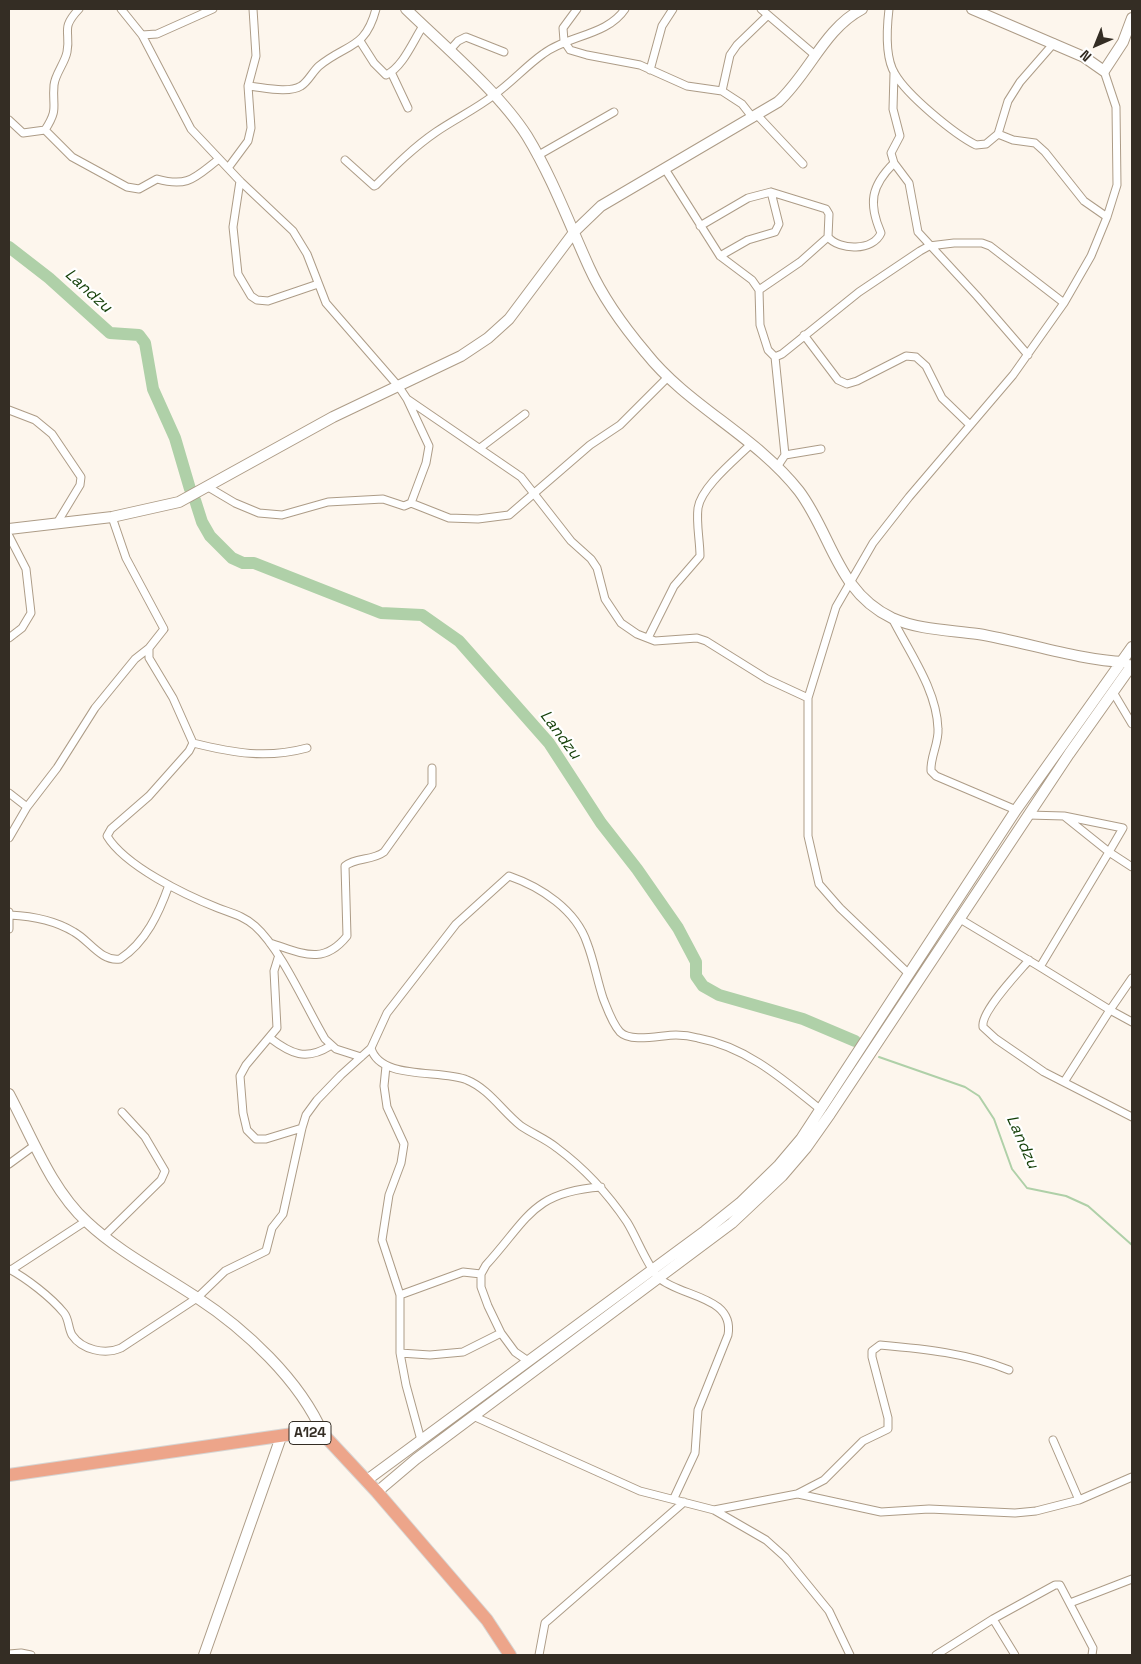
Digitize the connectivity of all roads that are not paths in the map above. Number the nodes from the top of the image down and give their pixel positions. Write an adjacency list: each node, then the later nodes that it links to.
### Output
1 (79, 9): 35 (street)
2 (121, 9): 17 (street)
3 (213, 9): 17 (street)
4 (253, 9): 28 (street)
5 (376, 9): 18 (street)
6 (406, 9): 16 (street)
7 (577, 9): 19 (street)
8 (625, 9): 19 (street)
9 (673, 9): 24 (street)
10 (761, 9): 14 (street)
11 (862, 9): 23 (street)
12 (889, 9): 27 (street)
13 (972, 9): 20 (street)
14 (767, 16): 23 (street); 29 (street)
15 (1132, 18): 25 (street)
16 (423, 26): 21 (street); 26 (street)
17 (142, 35): 38 (street)
18 (360, 41): 26 (street); 28 (street)
19 (564, 41): 24 (street); 30 (street)
20 (1054, 43): 25 (street); 36 (street)
21 (449, 51): 22 (street); 30 (street)
22 (504, 52)
23 (816, 56): 33 (street)
24 (650, 70): 29 (street)
25 (1104, 71): 46 (street)
26 (392, 72): 31 (street)
27 (894, 73): 36 (street); 41 (street)
28 (248, 86): 42 (street)
29 (722, 91): 33 (street)
30 (494, 96): 37 (street); 39 (street)
31 (408, 108)
32 (614, 112): 37 (street)
33 (755, 117): 40 (street); 43 (street)
34 (9, 120): 35 (street)
35 (45, 130): 38 (street)
36 (998, 134): 46 (street)
37 (537, 156): 48 (street)
38 (219, 159): 42 (street)
39 (345, 160)
40 (803, 164)
41 (894, 164): 49 (street); 50 (street)
42 (228, 168): 44 (street)
43 (665, 169): 47 (street); 48 (street)
44 (240, 181): 52 (street); 52 (street)
45 (771, 192): 47 (street); 49 (street); 51 (street)
46 (1108, 217): 54 (street)
47 (700, 226): 51 (street)
48 (575, 231): 58 (street); 59 (street)
49 (828, 237): 53 (street)
50 (929, 246): 54 (street); 55 (street); 56 (street)
51 (720, 256): 53 (street)
52 (318, 284): 59 (street)
53 (759, 290): 57 (street)
54 (1064, 303): 56 (street)
55 (804, 334): 57 (street); 63 (street)
56 (1028, 355): 63 (street)
57 (774, 357): 67 (street)
58 (668, 377): 64 (street); 70 (street)
59 (399, 387): 60 (street); 69 (street)
60 (407, 399): 65 (street); 71 (street)
61 (9, 410): 73 (street)
62 (525, 414): 65 (street)
63 (970, 425): 76 (street)
64 (751, 444): 68 (street); 79 (street)
65 (480, 448): 70 (street)
66 (821, 450): 67 (street)
67 (785, 455): 68 (street)
68 (777, 467): 76 (street)
69 (208, 486): 71 (street); 72 (street)
70 (535, 494): 71 (street); 79 (street)
71 (411, 503)
72 (112, 517): 73 (street); 81 (street)
73 (57, 523): 74 (street)
74 (9, 529)
75 (9, 536): 78 (street)
76 (849, 584): 77 (street); 85 (street)
77 (892, 618): 82 (street); 92 (street)
78 (9, 638)
79 (648, 638): 85 (street)
80 (1132, 647): 82 (street)
81 (149, 648): 87 (street); 91 (street)
82 (1120, 662): 83 (street); 92 (street)
83 (1132, 664): 84 (street)
84 (1114, 692): 86 (street); 93 (street)
85 (808, 698): 106 (street)
86 (1132, 724)
87 (193, 743): 88 (street); 98 (street)
88 (307, 748)
89 (432, 768): 102 (street)
90 (9, 793): 91 (street)
91 (27, 807): 95 (street)
92 (1016, 810): 106 (street)
93 (1028, 815): 94 (street); 100 (street)
94 (1064, 816): 96 (street); 96 (street)
95 (9, 838)
96 (1109, 852): 97 (street); 105 (street)
97 (1132, 867)
98 (169, 885): 99 (street); 102 (street)
99 (9, 913): 101 (street)
100 (960, 919): 104 (street); 127 (street)
101 (9, 929)
102 (270, 943): 103 (street)
103 (278, 958): 110 (street); 111 (street)
104 (1029, 960): 105 (street); 115 (street)
105 (1040, 967): 108 (street)
106 (909, 974): 117 (street)
107 (1132, 978): 108 (street)
108 (1110, 1010): 109 (street); 115 (street)
109 (1132, 1022)
110 (270, 1038): 111 (street); 120 (street)
111 (330, 1046): 113 (street)
112 (371, 1048): 113 (street); 114 (street); 117 (street)
113 (361, 1057): 120 (street)
114 (386, 1066): 123 (street); 129 (street)
115 (1064, 1082): 119 (street)
116 (9, 1094): 121 (street)
117 (821, 1110): 127 (street)
118 (122, 1112): 125 (street)
119 (1132, 1116)
120 (302, 1128): 130 (street)
121 (36, 1145): 122 (street); 124 (street)
122 (9, 1164)
123 (601, 1187): 127 (street); 128 (street)
124 (86, 1221): 125 (street); 126 (street)
125 (104, 1236): 130 (street)
126 (10, 1270): 130 (street)
127 (656, 1273): 133 (street); 135 (street); 145 (street)
128 (481, 1274): 129 (street); 131 (street)
129 (400, 1295): 132 (street)
130 (197, 1298): 136 (street)
131 (502, 1333): 132 (street); 133 (street)
132 (400, 1353): 138 (street)
133 (528, 1361): 138 (street)
134 (1009, 1370): 144 (street)
135 (473, 1416): 143 (street); 145 (street)
136 (323, 1434): 137 (highway, A124); 142 (highway, A124)
137 (281, 1437): 140 (highway, A124); 154 (street)
138 (421, 1440): 142 (street)
139 (1053, 1440): 146 (street)
140 (9, 1475)
141 (1132, 1478): 146 (street)
142 (367, 1480): 143 (highway, A124)
143 (377, 1492): 155 (highway, A124)
144 (797, 1494): 146 (street); 148 (street)
145 (674, 1498): 147 (street)
146 (1079, 1500)
147 (684, 1502): 148 (street); 156 (street)
148 (714, 1510): 157 (street)
149 (1132, 1579): 150 (street)
150 (1070, 1604): 151 (street); 160 (street)
151 (993, 1619): 158 (street); 159 (street)
152 (9, 1654): 153 (street)
153 (30, 1655)
154 (204, 1655)
155 (510, 1655)
156 (539, 1655)
157 (850, 1655)
158 (936, 1655)
159 (1016, 1655)
160 (1092, 1655)

